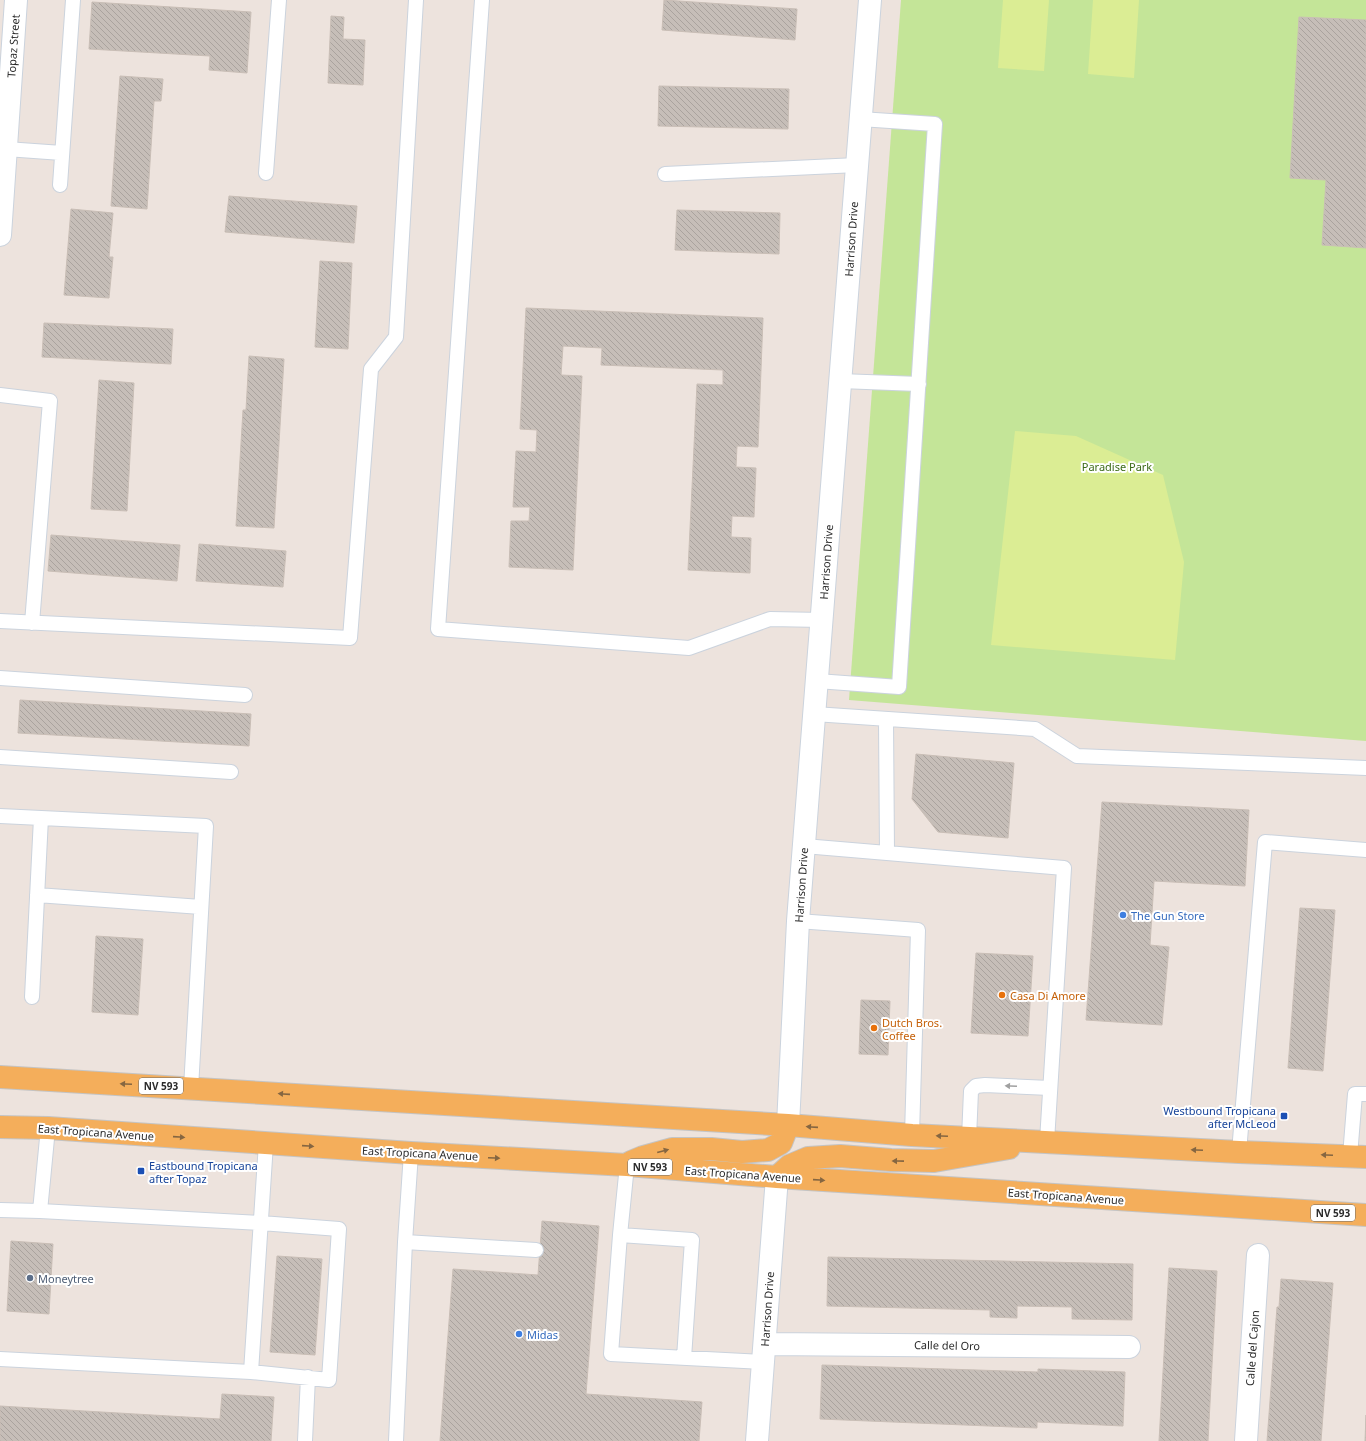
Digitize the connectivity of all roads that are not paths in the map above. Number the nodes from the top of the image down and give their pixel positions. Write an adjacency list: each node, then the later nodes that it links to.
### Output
1 (16, 0): 7 (street, Topaz Street)
2 (73, 0): 10 (lane)
3 (280, 0): 12 (lane)
4 (416, 0): 21 (lane)
5 (482, 0): 19 (lane)
6 (870, 0): 8 (street, Harrison Drive)
7 (4, 102): 9 (street, Topaz Street)
8 (860, 119): 11 (street, Harrison Drive); 17 (lane)
9 (6, 149): 10 (lane); 15 (street, Topaz Street)
10 (62, 153): 14 (lane)
11 (857, 165): 13 (lane); 16 (street, Harrison Drive)
12 (266, 173)
13 (665, 174)
14 (60, 185)
15 (0, 235)
16 (840, 381): 17 (lane); 19 (street, Harrison Drive)
17 (919, 384): 23 (lane)
18 (0, 395): 21 (lane)
19 (822, 620): 23 (street, Harrison Drive)
20 (0, 621): 21 (lane)
21 (32, 623)
22 (0, 678): 24 (lane)
23 (817, 681): 25 (street, Harrison Drive)
24 (245, 695)
25 (814, 714): 26 (lane); 32 (street, Harrison Drive)
26 (886, 719): 28 (lane); 34 (lane)
27 (0, 757): 29 (lane)
28 (1366, 768)
29 (231, 772)
30 (0, 816): 31 (lane)
31 (41, 818): 35 (lane); 36 (lane)
32 (804, 846): 34 (lane); 37 (street, Harrison Drive)
33 (1366, 850): 50 (lane)
34 (887, 853): 41 (lane)
35 (37, 895): 36 (lane); 38 (lane)
36 (201, 907): 40 (lane)
37 (798, 921): 43 (street, Harrison Drive); 46 (lane)
38 (32, 997)
39 (0, 1077): 40 (main road, NV 593, one-way to 39)
40 (191, 1088): 43 (main road, NV 593, one-way to 40)
41 (1050, 1088): 47 (lane, one-way to 47); 48 (lane)
42 (1366, 1094): 52 (lane)
43 (788, 1125): 46 (main road, NV 593, one-way to 43); 53 (main road, one-way to 43)
44 (0, 1127): 45 (main road, East Tropicana Avenue / NV 593)
45 (48, 1128): 49 (main road, East Tropicana Avenue / NV 593, one-way to 49); 56 (lane)
46 (912, 1135): 47 (main road, NV 593, one-way to 46)
47 (969, 1138): 48 (main road, NV 593)
48 (1047, 1141): 50 (main road, NV 593, one-way to 48); 54 (main road, one-way to 54)
49 (266, 1143): 51 (main road, East Tropicana Avenue / NV 593, one-way to 51); 58 (lane)
50 (1239, 1152): 52 (main road, NV 593, one-way to 50)
51 (411, 1153): 53 (main road, East Tropicana Avenue / NV 593, one-way to 53); 60 (lane)
52 (1358, 1157)
53 (627, 1165): 54 (main road, East Tropicana Avenue / NV 593); 59 (lane)
54 (777, 1177): 57 (main road, East Tropicana Avenue / NV 593, one-way to 57); 64 (street, Harrison Drive)
55 (0, 1210): 56 (lane)
56 (40, 1211): 58 (lane)
57 (1366, 1215)
58 (261, 1223): 67 (lane); 68 (lane)
59 (620, 1235): 65 (lane); 65 (lane)
60 (405, 1242): 61 (lane); 70 (lane)
61 (536, 1250)
62 (1258, 1255): 72 (street, Calle del Cajon)
63 (1129, 1347): 64 (street, Calle del Oro)
64 (764, 1353): 65 (lane); 71 (street, Harrison Drive)
65 (684, 1358)
66 (0, 1359): 67 (lane)
67 (251, 1372): 68 (lane)
68 (308, 1377): 69 (lane)
69 (305, 1441)
70 (396, 1441)
71 (757, 1441)
72 (1246, 1441)

